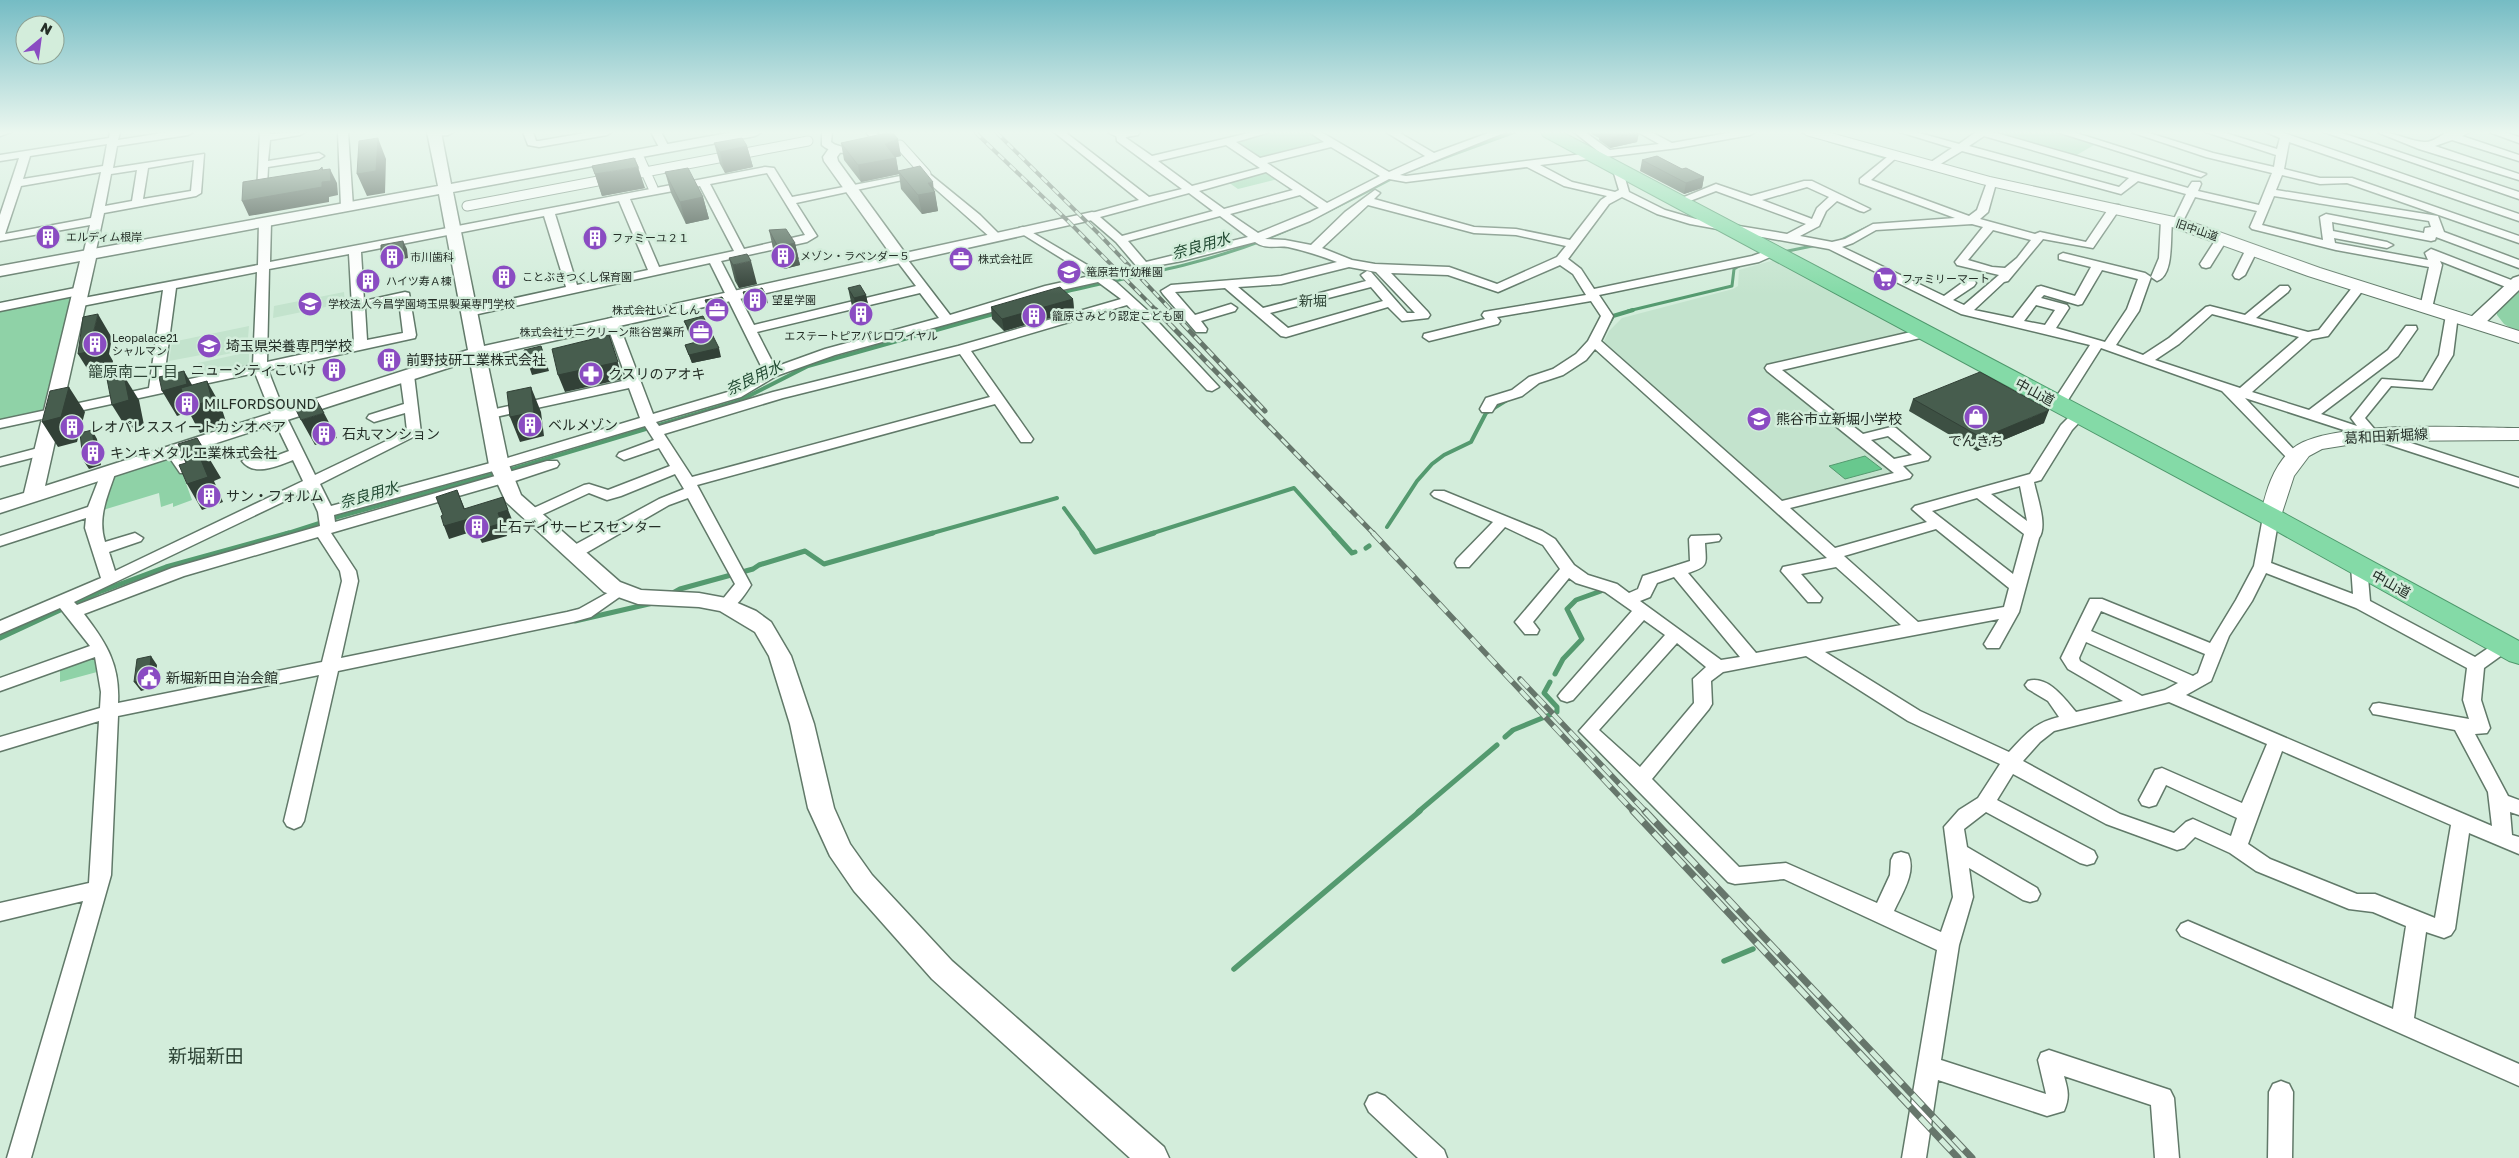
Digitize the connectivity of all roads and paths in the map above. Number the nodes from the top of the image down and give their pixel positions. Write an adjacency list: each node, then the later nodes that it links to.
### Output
1 (17, 186): 74 (street)
2 (103, 186): 61 (street)
3 (140, 186): 52 (street)
4 (197, 186): 52 (street)
5 (261, 186): 36 (street)
6 (346, 186): 54 (street)
7 (461, 186): 38 (street)
8 (572, 186): 53 (street)
9 (678, 186): 46 (street)
10 (706, 186): 90 (street)
11 (780, 186): 48 (street)
12 (862, 186): 37 (street)
13 (937, 186): 75 (street)
14 (1128, 186): 49 (street)
15 (1185, 186): 39 (street)
16 (1202, 186): 39 (street)
17 (1293, 186): 40 (street)
18 (1375, 186): 56 (street)
19 (1384, 186): 50 (street)
20 (1578, 186): 43 (street)
21 (1622, 186): 43 (street)
22 (1651, 186): 51 (highway, 中山道)
23 (1798, 186): 47 (street)
24 (1815, 186): 44 (street)
25 (1875, 186): 65 (street)
26 (2011, 186): 55 (main road, 旧中山道)
27 (2102, 186): 28 (street)
28 (2126, 186)
29 (2170, 186): 41 (street)
30 (2196, 186): 41 (street)
31 (2272, 186): 42 (street)
32 (2363, 186): 63 (street)
33 (2429, 186): 64 (street)
34 (2489, 186): 45 (street)
35 (1990, 187): 65 (street)
36 (278, 188)
37 (851, 188): 48 (street); 92 (street)
38 (445, 189): 54 (street); 71 (street)
39 (1190, 190): 49 (street); 60 (street)
40 (1301, 191): 56 (street); 60 (street)
41 (2193, 192): 58 (street); 66 (street)
42 (2270, 192): 58 (street); 63 (street)
43 (1618, 194): 70 (street); 83 (street)
44 (1836, 196): 57 (street); 68 (street)
45 (2519, 196)
46 (623, 197): 59 (street); 104 (street)
47 (1751, 200): 51 (street); 68 (street)
48 (789, 201): 90 (street)
49 (1147, 201): 62 (street)
50 (1367, 201): 83 (street); 87 (street)
51 (1678, 202): 70 (highway, 中山道)
52 (137, 203): 61 (street)
53 (467, 206)
54 (347, 207): 67 (street)
55 (2115, 207): 66 (main road, 旧中山道); 77 (street)
56 (1327, 208): 82 (street)
57 (1864, 209)
58 (2264, 209): 79 (street)
59 (548, 211): 71 (street); 117 (street)
60 (1221, 212): 80 (street); 82 (street)
61 (97, 215): 76 (street); 91 (street)
62 (1092, 216): 72 (street); 80 (street)
63 (2440, 216): 73 (street); 81 (street)
64 (2519, 218)
65 (1969, 221): 69 (street); 85 (street)
66 (2172, 221): 78 (main road, 旧中山道); 107 (street)
67 (265, 222): 91 (street); 100 (street)
68 (1815, 224): 84 (street)
69 (1990, 226): 77 (street); 105 (street)
70 (1730, 229): 84 (highway, 中山道)
71 (453, 230): 86 (street); 130 (street)
72 (1023, 230): 75 (street); 108 (street)
73 (2429, 230): 79 (street); 98 (street)
74 (0, 232)
75 (996, 236): 92 (street)
76 (0, 238)
77 (2038, 238): 105 (street)
78 (2222, 238): 88 (main road, 旧中山道); 97 (street)
79 (2328, 239): 89 (street); 99 (street)
80 (1120, 240): 82 (street)
81 (2519, 240)
82 (1259, 241): 87 (street)
83 (1573, 244): 95 (street)
84 (1781, 245): 85 (street); 119 (street); 141 (highway, 中山道)
85 (1832, 246): 123 (street)
86 (355, 249): 100 (street); 125 (street)
87 (1314, 249): 96 (street)
88 (2252, 249): 106 (street); 113 (main road, 旧中山道)
89 (2431, 253): 99 (street); 116 (street)
90 (741, 254): 94 (street)
91 (89, 255): 103 (street); 120 (street)
92 (900, 257): 114 (street); 118 (street)
93 (2063, 257): 101 (street)
94 (714, 259): 104 (street); 118 (street)
95 (1561, 260): 102 (street); 119 (street)
96 (1353, 263): 102 (street); 109 (street); 111 (street)
97 (2206, 264)
98 (2519, 264)
99 (2436, 265): 128 (street)
100 (264, 266): 112 (street); 151 (street)
101 (2098, 266): 122 (street); 147 (street)
102 (1380, 268): 124 (street)
103 (0, 271)
104 (654, 272): 117 (street)
105 (2007, 272): 129 (street)
106 (2239, 275)
107 (2158, 276)
108 (1104, 281): 121 (street); 134 (street)
109 (1373, 283): 124 (street); 131 (street)
110 (1970, 283): 123 (street)
111 (1227, 284): 127 (street); 131 (street)
112 (170, 285): 120 (street); 157 (street)
113 (2360, 287): 128 (main road, 旧中山道); 142 (street)
114 (924, 288): 134 (street); 139 (street)
115 (2284, 289): 133 (street)
116 (2515, 289): 136 (street)
117 (573, 290): 130 (street)
118 (732, 294): 135 (street); 139 (street)
119 (1593, 295): 143 (street); 145 (street)
120 (79, 297): 126 (street); 163 (street)
121 (1128, 300): 148 (street); 155 (street)
122 (2033, 300): 137 (street); 140 (street)
123 (1944, 301): 129 (street)
124 (1391, 302): 131 (street)
125 (358, 306): 146 (street); 146 (street)
126 (0, 307)
127 (1231, 308)
128 (2426, 308): 132 (main road, 旧中山道)
129 (1965, 311): 137 (street)
130 (469, 312): 149 (street)
131 (1261, 312)
132 (2452, 315): 136 (main road, 旧中山道); 172 (street)
133 (2248, 319): 142 (street); 150 (street)
134 (947, 320): 152 (street)
135 (612, 322): 149 (street); 154 (street)
136 (2476, 322): 144 (main road, 旧中山道)
137 (2016, 323): 140 (street)
138 (2411, 329): 165 (street)
139 (750, 330): 152 (street)
140 (2048, 330): 147 (street)
141 (1924, 333): 160 (highway, 中山道); 174 (street)
142 (2308, 336): 158 (street)
143 (1429, 337)
144 (2519, 337)
145 (1594, 342): 162 (street); 195 (street)
146 (361, 345): 151 (street)
147 (2103, 345): 150 (street); 160 (street)
148 (963, 349): 159 (street); 170 (street)
149 (477, 353): 153 (street); 164 (street)
150 (2145, 360): 156 (street)
151 (260, 367): 157 (street); 166 (street)
152 (772, 373): 170 (street)
153 (407, 375): 161 (street); 166 (street)
154 (632, 382): 164 (street); 170 (street)
155 (1212, 387)
156 (2226, 387): 158 (street); 179 (street)
157 (155, 390): 163 (street)
158 (2244, 392): 165 (street)
159 (998, 399): 173 (street); 191 (street)
160 (2058, 405): 167 (highway, 中山道)
161 (411, 406): 168 (street); 189 (street)
162 (1487, 409)
163 (52, 413): 169 (street); 175 (street)
164 (491, 414): 187 (street)
165 (2313, 414): 172 (street)
166 (278, 416): 176 (street); 177 (street)
167 (2079, 416): 188 (street); 199 (highway, 中山道)
168 (374, 418)
169 (0, 424)
170 (654, 431): 178 (street); 184 (street); 187 (street)
171 (2519, 434): 172 (main road, 葛和田新堀線)
172 (2372, 435): 179 (main road, 葛和田新堀線); 190 (street)
173 (1026, 439)
174 (1860, 439): 183 (street); 183 (street)
175 (42, 451): 181 (street); 194 (street)
176 (172, 451): 185 (street); 186 (street)
177 (296, 453): 180 (street); 189 (street)
178 (624, 456)
179 (2294, 457): 199 (main road, 葛和田新堀線)
180 (248, 461)
181 (0, 462)
182 (552, 464): 187 (street)
183 (1892, 464): 195 (street)
184 (678, 468): 191 (street); 198 (street)
185 (185, 470)
186 (108, 472): 194 (street); 197 (street)
187 (502, 474): 198 (street); 200 (street)
188 (2026, 480): 192 (street); 203 (street)
189 (309, 482): 200 (street); 215 (street)
190 (2519, 483)
191 (690, 487): 208 (street); 221 (street)
192 (1980, 492): 202 (street); 203 (street)
193 (1439, 494): 201 (street)
194 (34, 496): 196 (street)
195 (1780, 506): 209 (street)
196 (0, 507)
197 (95, 510): 206 (street); 207 (street)
198 (530, 515): 208 (street)
199 (2271, 517): 211 (street); 212 (highway, 中山道)
200 (327, 520): 222 (street); 237 (street)
201 (1502, 522): 210 (street); 213 (street)
202 (1938, 524): 209 (street); 216 (street)
203 (2034, 534): 216 (street)
204 (135, 538): 207 (street)
205 (1713, 538): 214 (street)
206 (0, 541)
207 (100, 549): 215 (street)
208 (572, 553): 217 (street)
209 (1836, 557): 218 (street); 226 (street)
210 (1463, 563)
211 (2261, 565): 220 (street); 234 (street)
212 (2359, 566): 220 (street); 233 (highway, 中山道)
213 (1568, 569): 219 (street); 227 (street)
214 (1677, 570): 219 (street); 235 (street)
215 (110, 580): 222 (street)
216 (2018, 586): 224 (street)
217 (620, 592): 221 (street); 237 (street)
218 (1814, 598)
219 (1627, 600): 223 (street)
220 (2362, 604): 236 (street)
221 (726, 605): 278 (street)
222 (68, 606): 225 (street); 231 (street)
223 (1642, 611): 229 (street); 243 (street)
224 (2011, 612): 226 (street); 230 (street)
225 (0, 628)
226 (1915, 628): 232 (street)
227 (1531, 630)
228 (2082, 633): 234 (street); 239 (street); 244 (street)
229 (1675, 634): 238 (street); 252 (street)
230 (1993, 644)
231 (100, 649): 240 (street); 246 (street)
232 (1808, 649): 235 (street); 251 (street)
233 (2511, 650): 236 (street)
234 (2214, 651): 239 (street)
235 (1752, 660): 238 (street)
236 (2476, 665): 248 (street)
237 (330, 667): 246 (street); 258 (street)
238 (1718, 667): 252 (street)
239 (2193, 683): 242 (street)
240 (0, 685)
241 (2034, 685): 247 (street)
242 (2170, 695): 244 (street); 249 (street)
243 (1567, 696)
244 (2140, 703): 247 (street)
245 (2380, 709): 248 (street)
246 (108, 712): 250 (street); 265 (street)
247 (2071, 719): 251 (street)
248 (2461, 724): 254 (street)
249 (2277, 742): 257 (street); 259 (street)
250 (0, 744)
251 (2012, 762): 255 (street); 261 (street)
252 (1640, 780): 268 (street)
253 (2149, 800): 257 (street)
254 (2499, 800): 256 (street); 260 (street)
255 (1985, 803): 262 (street); 263 (street)
256 (2519, 808)
257 (2248, 814): 261 (street)
258 (294, 821)
259 (2461, 822): 260 (street); 269 (street)
260 (2511, 843)
261 (2238, 847): 269 (street)
262 (1958, 851): 266 (street); 271 (street)
263 (2087, 857)
264 (1901, 860): 268 (street)
265 (97, 889): 267 (street); 277 (street)
266 (2030, 894)
267 (0, 912)
268 (1881, 916): 271 (street)
269 (2417, 921): 272 (street)
270 (2188, 930): 272 (street)
271 (1948, 946): 273 (street)
272 (2402, 1022): 274 (street)
273 (1930, 1067): 280 (street); 281 (street)
274 (2519, 1076)
275 (2281, 1092): 282 (street)
276 (1377, 1104): 279 (street)
277 (19, 1158)
278 (1153, 1158)
279 (1435, 1158)
280 (1914, 1158)
281 (2167, 1158)
282 (2280, 1158)

